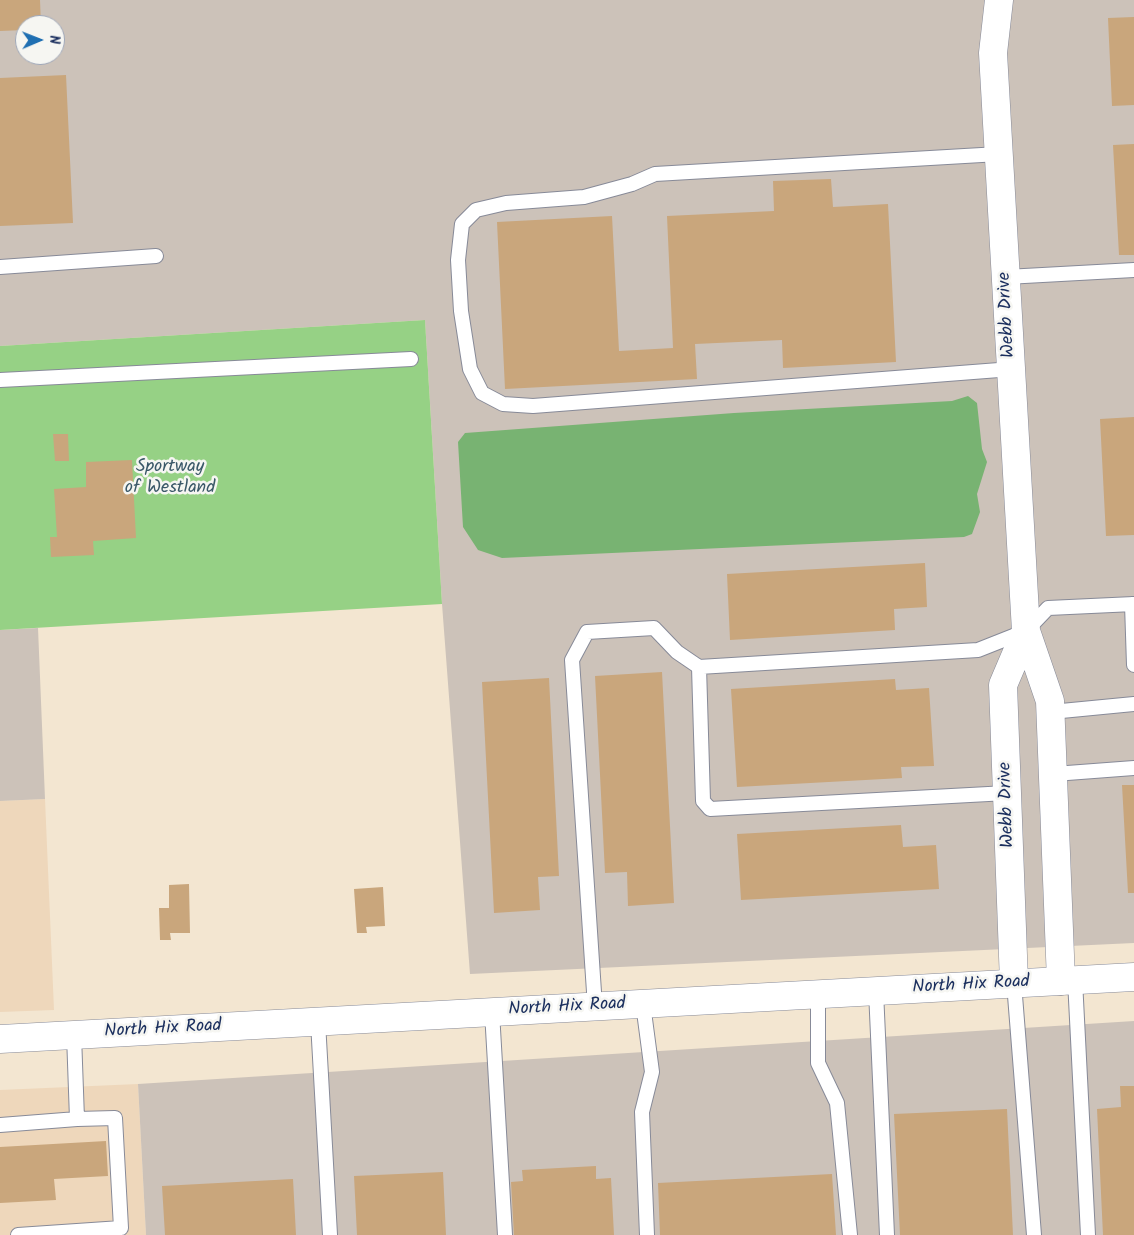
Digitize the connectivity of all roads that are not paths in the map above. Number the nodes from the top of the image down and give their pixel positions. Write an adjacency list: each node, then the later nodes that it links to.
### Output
1 (999, 0): 2 (street, Webb Drive)
2 (999, 154): 6 (street, Webb Drive); 8 (lane)
3 (156, 256): 4 (lane)
4 (0, 267)
5 (1134, 270): 6 (lane)
6 (1006, 277): 8 (street, Webb Drive)
7 (411, 360): 9 (lane)
8 (1012, 369): 11 (street, Webb Drive)
9 (0, 380)
10 (1133, 604): 11 (lane); 12 (lane)
11 (1026, 631): 13 (lane); 15 (street, Webb Drive); 18 (street, Webb Drive)
12 (1134, 665)
13 (699, 667): 18 (lane); 25 (lane)
14 (1134, 704): 15 (lane)
15 (1051, 712): 17 (street, Webb Drive)
16 (1134, 768): 17 (lane)
17 (1054, 774): 20 (street, Webb Drive)
18 (1007, 793): 21 (street, Webb Drive)
19 (1134, 977): 20 (street, North Hix Road)
20 (1068, 980): 21 (street, North Hix Road); 39 (lane)
21 (1014, 983): 22 (street, North Hix Road); 38 (lane)
22 (876, 991): 23 (street, North Hix Road); 37 (lane)
23 (818, 994): 24 (street, North Hix Road); 36 (lane)
24 (643, 1004): 25 (street, North Hix Road); 35 (lane)
25 (595, 1006): 26 (street, North Hix Road)
26 (492, 1012): 27 (street, North Hix Road); 34 (lane)
27 (318, 1022): 28 (street, North Hix Road); 33 (lane)
28 (74, 1035): 29 (street, North Hix Road); 30 (lane)
29 (0, 1039)
30 (78, 1119): 31 (lane); 32 (lane)
31 (0, 1125)
32 (18, 1235)
33 (330, 1235)
34 (504, 1235)
35 (647, 1235)
36 (850, 1235)
37 (887, 1235)
38 (1034, 1235)
39 (1088, 1235)

